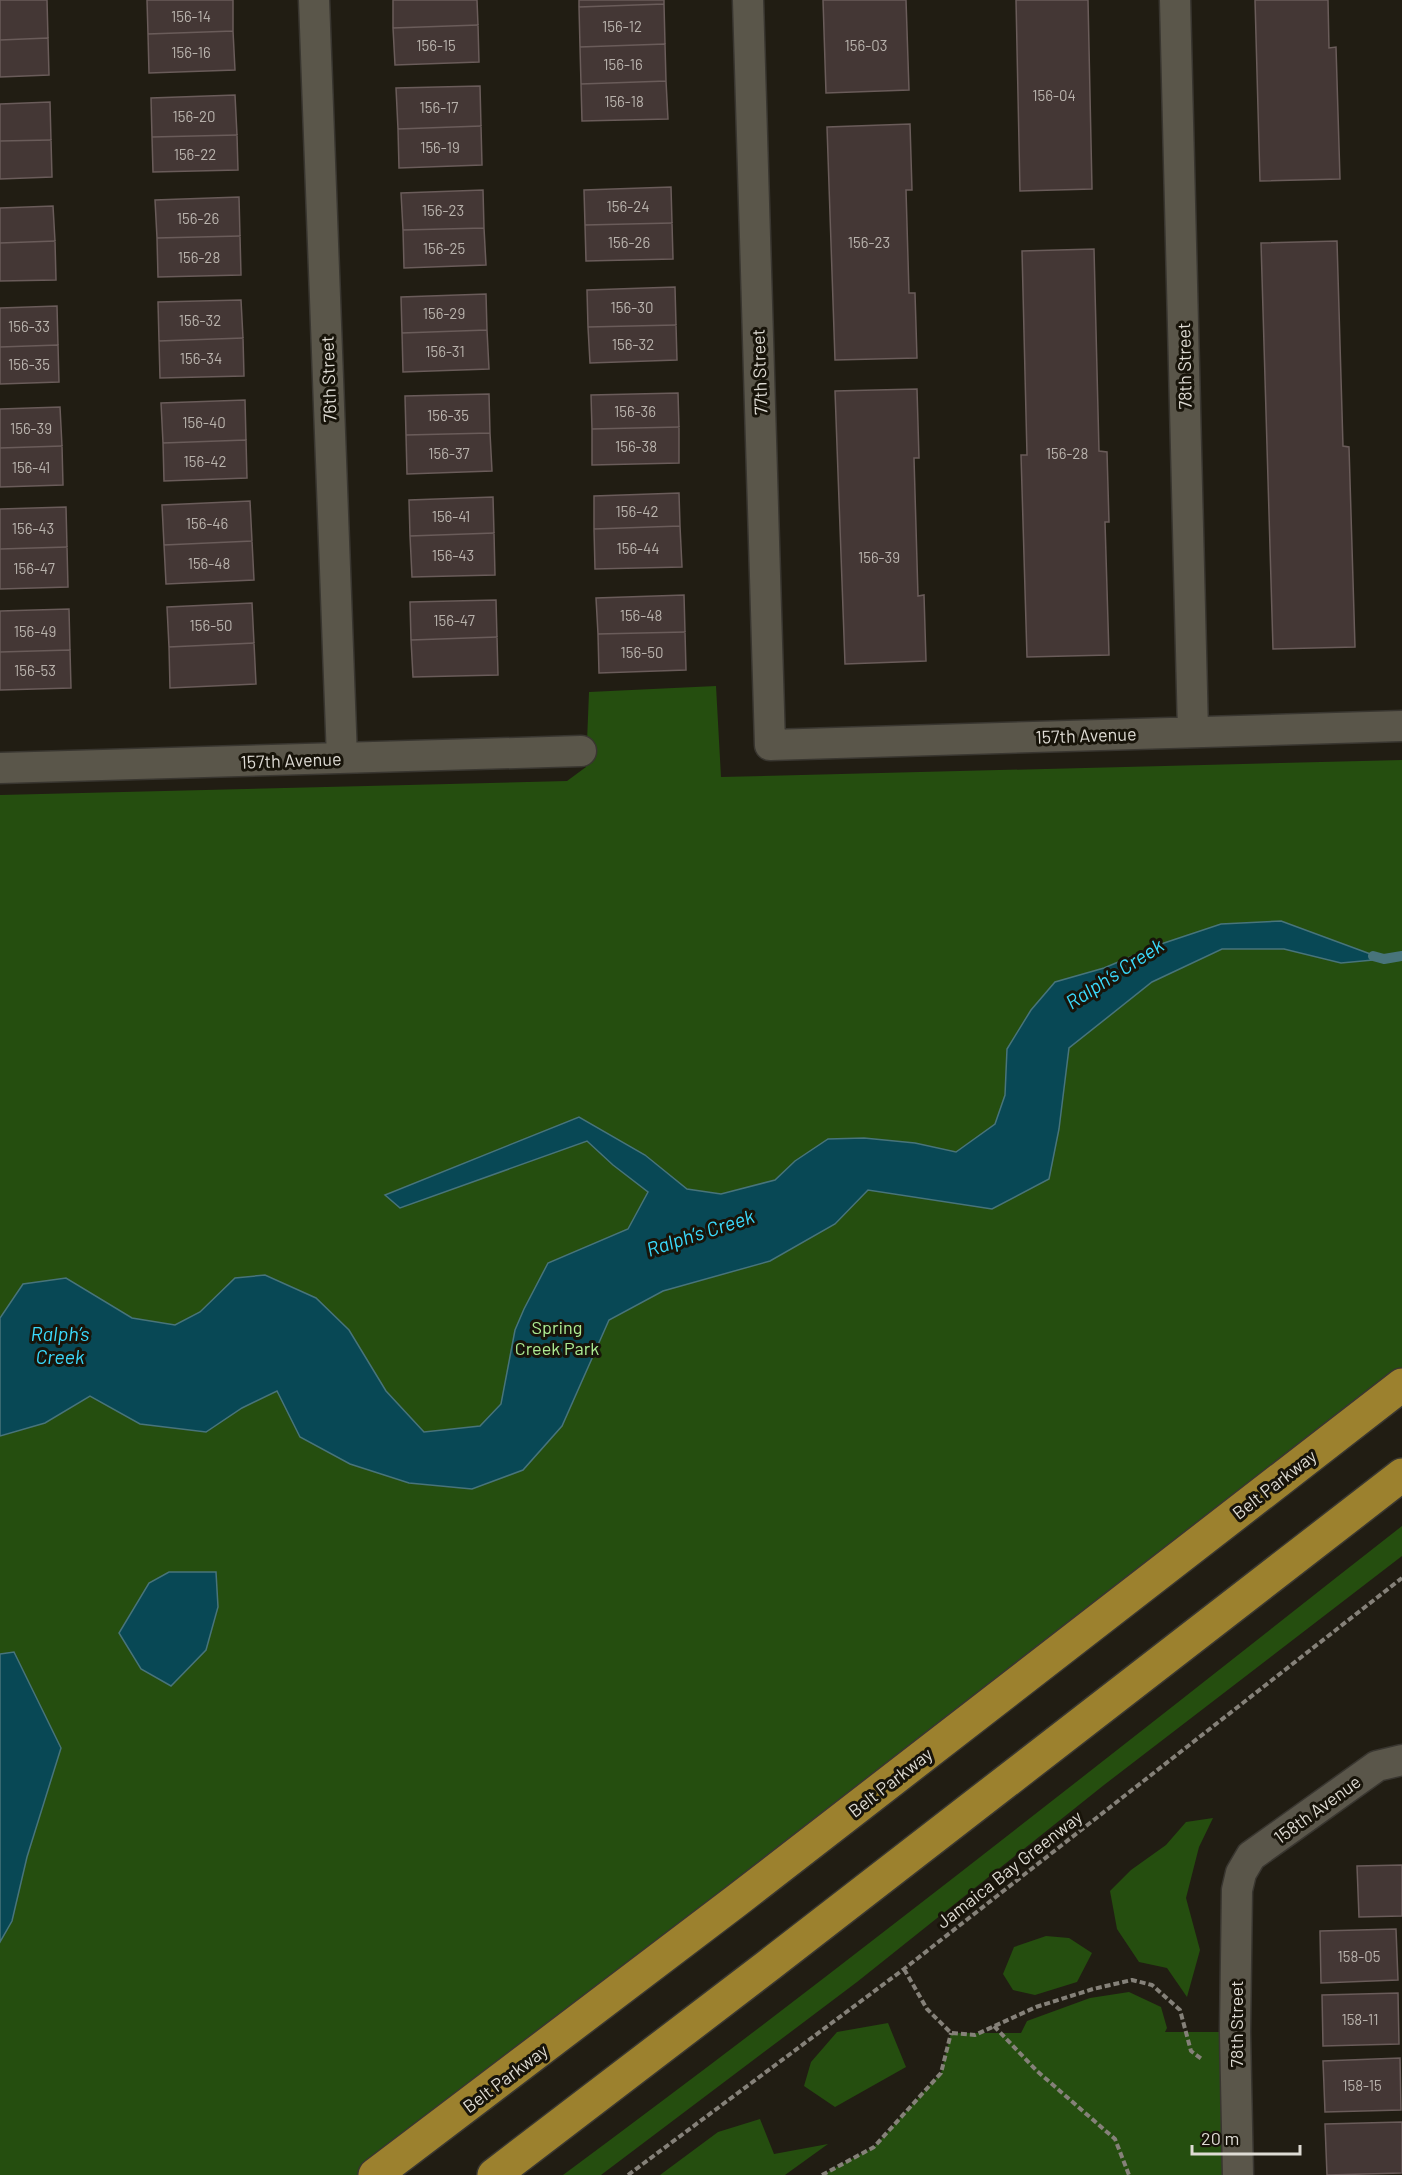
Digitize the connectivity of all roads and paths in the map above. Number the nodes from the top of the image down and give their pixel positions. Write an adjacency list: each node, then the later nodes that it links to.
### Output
1 (314, 0): 8 (street, 76th Street)
2 (748, 0): 6 (street, 77th Street)
3 (1175, 0): 5 (street, 78th Street)
4 (1402, 726): 5 (street, 157th Avenue)
5 (1193, 732): 6 (street, 157th Avenue)
6 (770, 745)
7 (581, 751): 8 (street, 157th Avenue)
8 (342, 758): 9 (street, 157th Avenue)
9 (0, 768)
10 (1402, 1385): 19 (highway, Belt Parkway)
11 (1402, 1475): 20 (highway)
12 (1402, 1578): 15 (path, Jamaica Bay Greenway)
13 (1402, 1760): 14 (street, 158th Avenue)
14 (1241, 1873): 18 (street, 78th Street)
15 (904, 1969): 17 (path); 21 (path, Jamaica Bay Greenway)
16 (994, 2026): 17 (path); 18 (path); 23 (path)
17 (951, 2033): 22 (path)
18 (1235, 2086): 24 (street, 78th Street)
19 (375, 2175)
20 (494, 2175)
21 (628, 2175)
22 (822, 2175)
23 (1129, 2175)
24 (1238, 2175)

